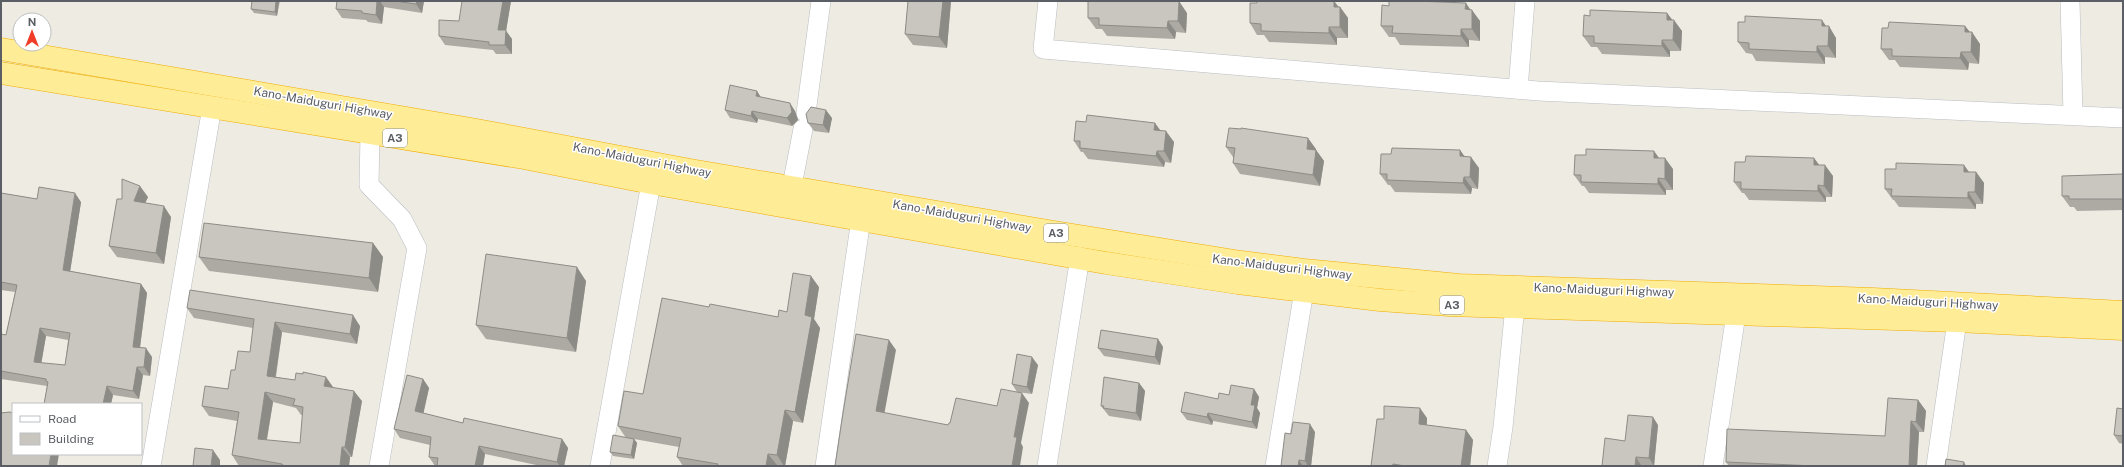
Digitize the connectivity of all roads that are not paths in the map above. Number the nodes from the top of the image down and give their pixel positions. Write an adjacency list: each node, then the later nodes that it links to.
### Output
1 (821, 1): 13 (street)
2 (1048, 1): 7 (street)
3 (1525, 1): 7 (street)
4 (2070, 1): 9 (street)
5 (1, 49): 13 (highway, Kano-Maiduguri Highway / A3)
6 (1, 73): 8 (highway, Kano-Maiduguri Highway / A3)
7 (1518, 89): 9 (street)
8 (212, 107): 11 (highway, Kano-Maiduguri Highway / A3); 22 (street)
9 (2073, 115): 10 (street)
10 (2123, 118)
11 (370, 134): 12 (highway, Kano-Maiduguri Highway / A3); 23 (street)
12 (651, 183): 13 (highway, Kano-Maiduguri Highway / A3); 24 (street)
13 (790, 196): 14 (highway, Kano-Maiduguri Highway / A3); 18 (highway, Kano-Maiduguri Highway / A3)
14 (861, 219): 15 (highway, Kano-Maiduguri Highway / A3); 25 (street)
15 (1080, 257): 16 (highway, Kano-Maiduguri Highway / A3); 26 (street)
16 (1304, 291): 17 (highway, Kano-Maiduguri Highway / A3); 27 (street)
17 (1515, 306): 19 (highway, Kano-Maiduguri Highway / A3); 28 (street)
18 (2123, 312)
19 (1736, 314): 20 (highway, Kano-Maiduguri Highway / A3); 29 (street)
20 (1957, 321): 21 (highway, Kano-Maiduguri Highway / A3); 30 (street)
21 (2123, 329)
22 (151, 466)
23 (380, 466)
24 (600, 466)
25 (825, 466)
26 (1046, 466)
27 (1275, 466)
28 (1497, 466)
29 (1713, 466)
30 (1936, 466)

